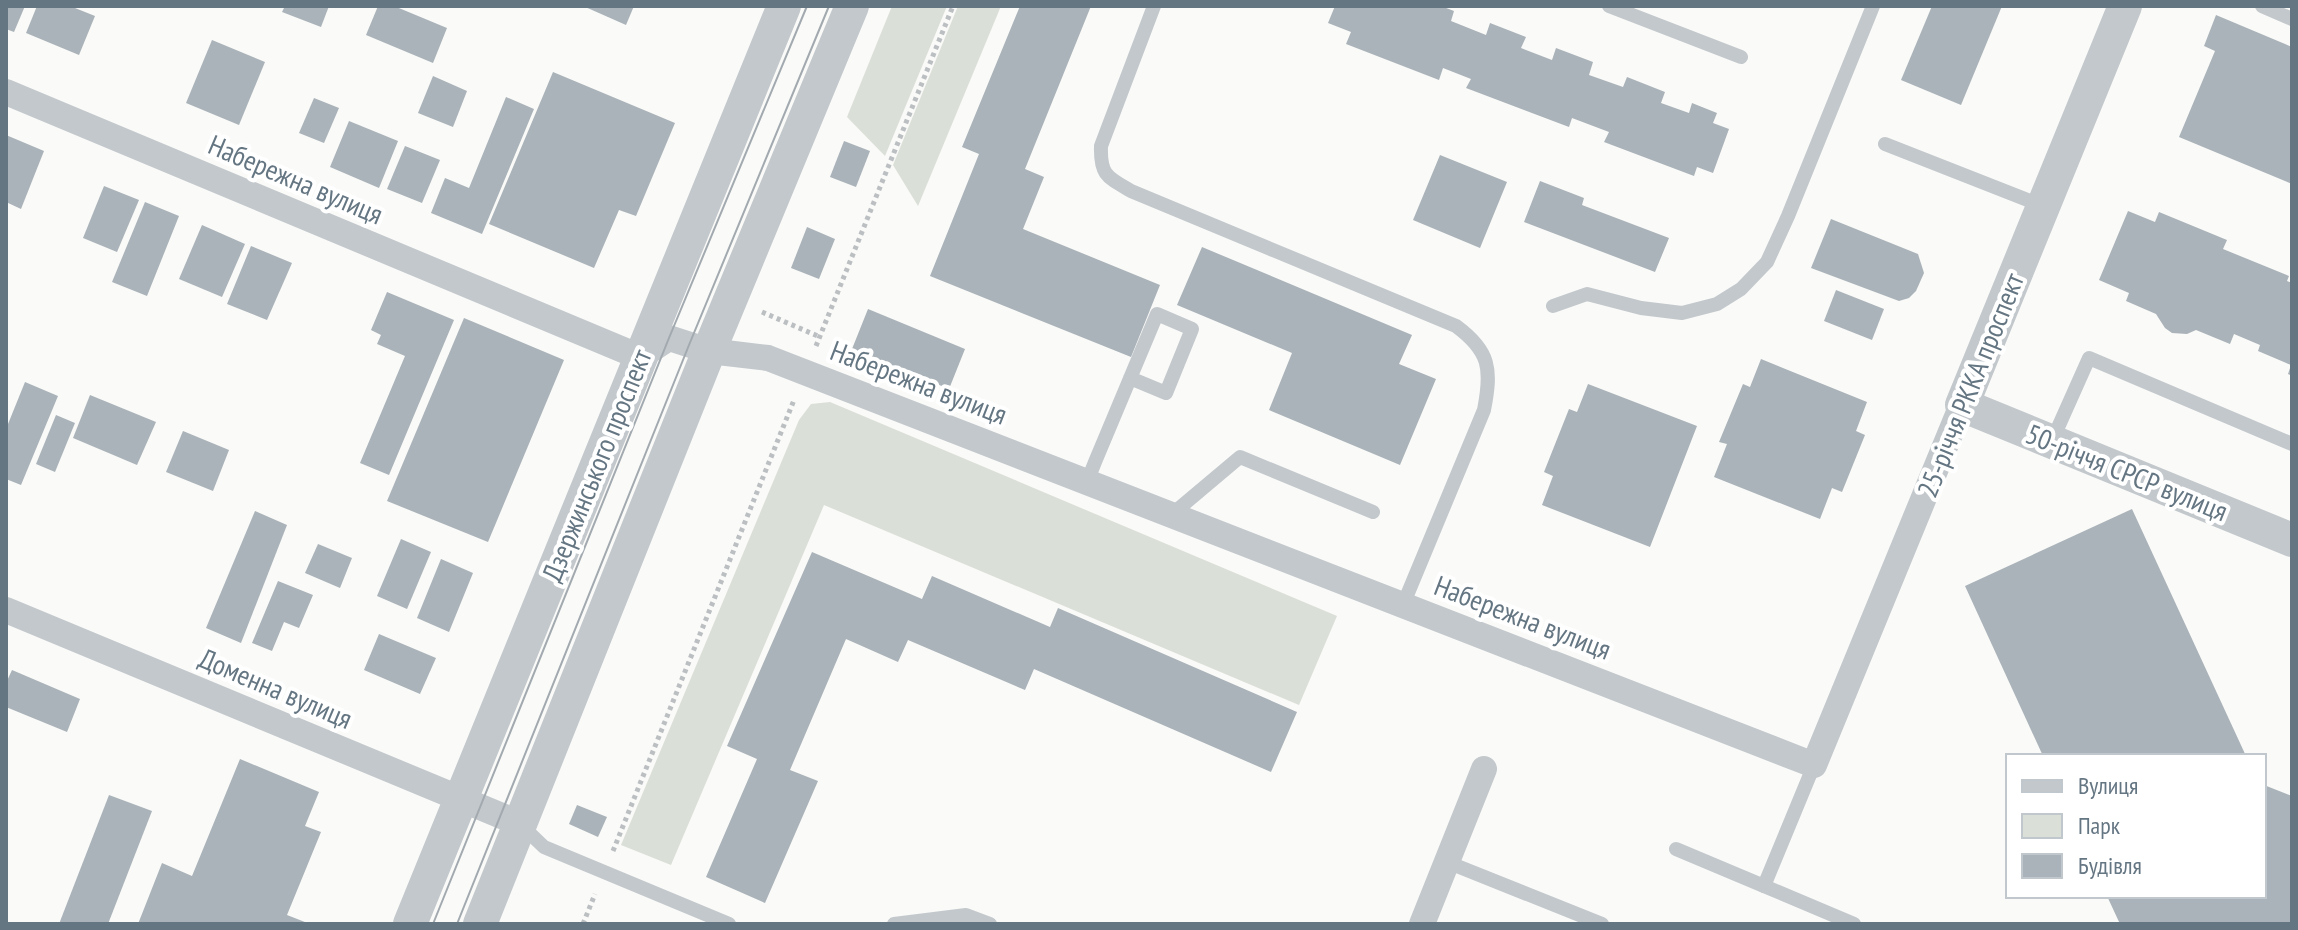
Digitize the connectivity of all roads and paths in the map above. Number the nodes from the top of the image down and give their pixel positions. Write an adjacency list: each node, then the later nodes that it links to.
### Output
1 (784, 6): 18 (street, Дзержинського проспект)
2 (852, 6): 17 (street)
3 (953, 6): 16 (path)
4 (1154, 6): 28 (lane)
5 (1609, 6): 10 (lane)
6 (1873, 6): 15 (lane)
7 (2125, 6): 13 (street, 25-річчя РККА проспект)
8 (2262, 6): 9 (lane)
9 (2292, 19)
10 (1741, 57)
11 (6, 92): 18 (street, Набережна вулиця)
12 (1885, 144): 13 (lane)
13 (2043, 206): 21 (street, 25-річчя РККА проспект)
14 (768, 297): 16 (path)
15 (1553, 306)
16 (820, 337): 19 (path)
17 (709, 351): 18 (street, Набережна вулиця); 19 (street, Набережна вулиця); 33 (street)
18 (640, 357): 32 (street, Дзержинського проспект)
19 (805, 373): 24 (street, Набережна вулиця); 36 (path)
20 (1130, 378): 20 (lane); 24 (lane)
21 (1962, 405): 22 (street, 50-річчя СРСР вулиця); 30 (street, 25-річчя РККА проспект)
22 (2052, 441): 23 (lane); 27 (street, 50-річчя СРСР вулиця)
23 (2292, 444)
24 (1087, 482): 26 (street, Набережна вулиця)
25 (1373, 512): 26 (lane)
26 (1171, 515): 28 (street, Набережна вулиця)
27 (2292, 540)
28 (1403, 605): 30 (street, Набережна вулиця)
29 (6, 610): 32 (street, Доменна вулиця)
30 (1814, 765): 37 (lane)
31 (1484, 769): 35 (street)
32 (460, 800): 33 (street, Доменна вулиця); 38 (street, Дзержинського проспект)
33 (521, 824): 36 (lane); 39 (street)
34 (1676, 849): 37 (lane)
35 (1447, 862): 44 (street); 45 (lane)
36 (604, 872): 40 (path); 41 (lane)
37 (1764, 886): 46 (lane)
38 (410, 924)
39 (480, 924)
40 (583, 924)
41 (729, 924)
42 (894, 924): 43 (lane)
43 (990, 924)
44 (1422, 924)
45 (1602, 924)
46 (1854, 924)

